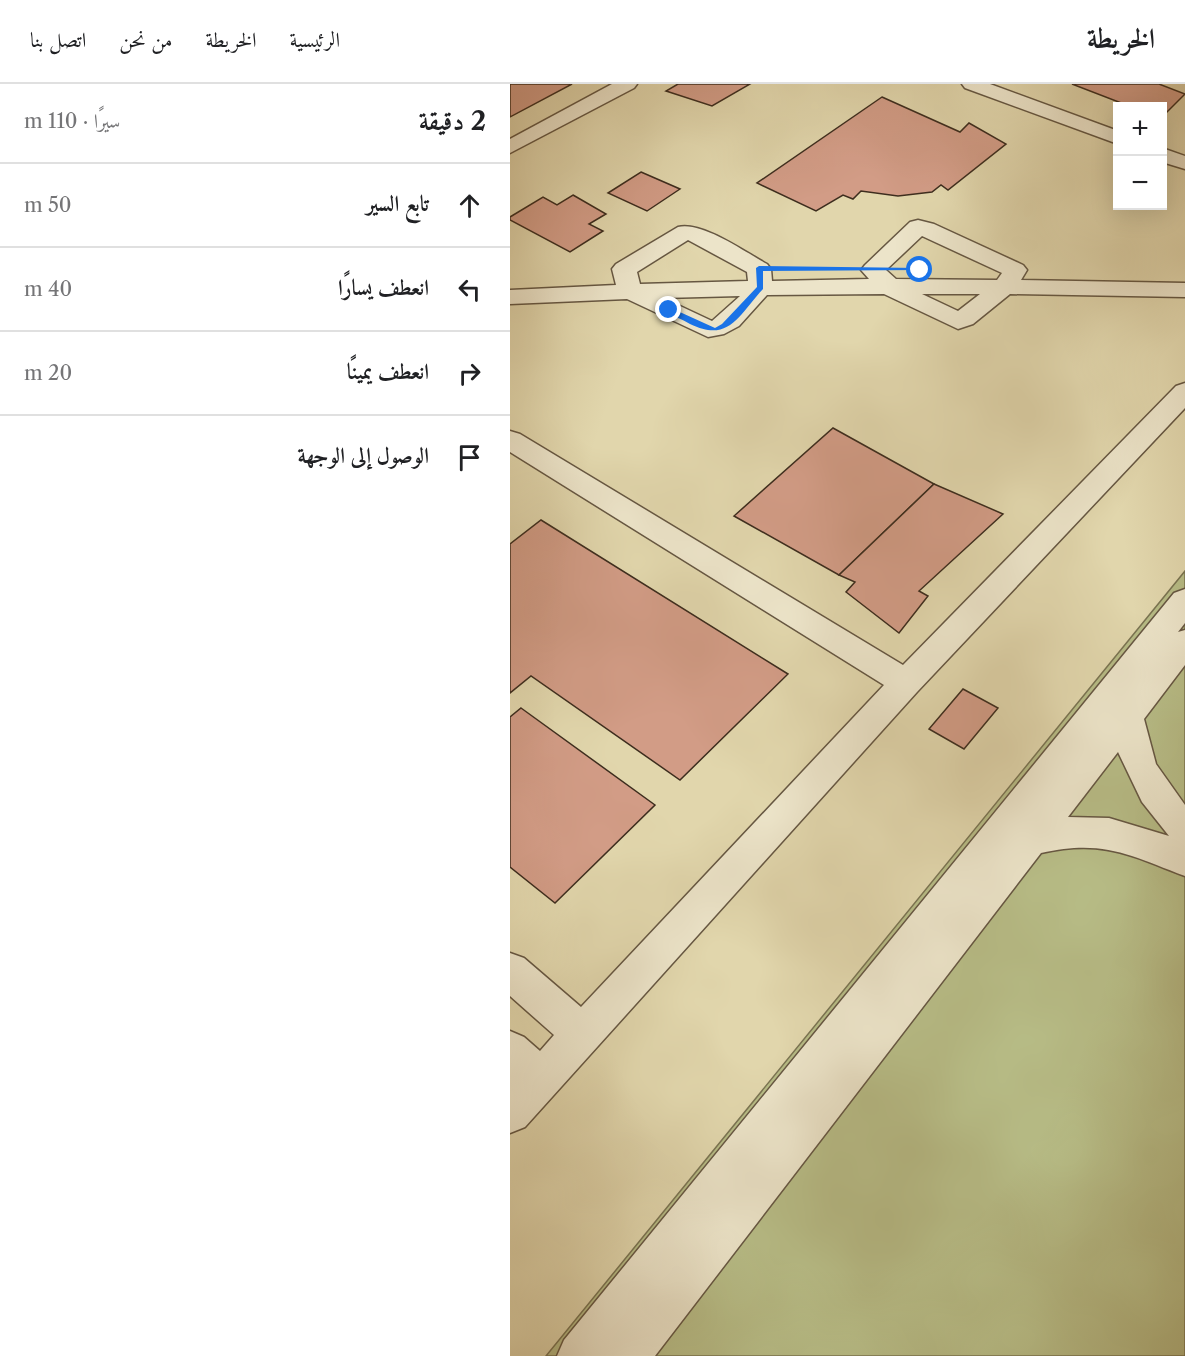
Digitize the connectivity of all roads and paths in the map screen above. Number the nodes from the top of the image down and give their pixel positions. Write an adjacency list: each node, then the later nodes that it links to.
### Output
1 (627, 84): 4 (street)
2 (972, 84): 3 (street)
3 (1113, 136)
4 (510, 147)
5 (1167, 156): 6 (street)
6 (1185, 163)
7 (873, 270): 10 (street); 11 (street); 11 (street); 13 (street)
8 (1185, 272): 11 (street)
9 (510, 275): 12 (street)
10 (760, 278): 12 (street); 12 (street); 12 (street); 13 (street)
11 (1010, 278): 13 (street); 13 (street); 14 (street)
12 (627, 280): 15 (street)
13 (891, 288)
14 (1185, 290)
15 (510, 297)
16 (1185, 392): 20 (street)
17 (510, 440): 20 (street)
18 (1185, 601): 30 (street)
19 (1185, 642): 21 (street)
20 (906, 683): 26 (street)
21 (1127, 717): 22 (street); 23 (street)
22 (1185, 829)
23 (1029, 840): 24 (street); 31 (street)
24 (1185, 860)
25 (510, 971): 26 (street)
26 (582, 1034): 28 (street)
27 (510, 1051): 28 (street)
28 (541, 1079): 29 (street)
29 (510, 1112)
30 (580, 1356)
31 (626, 1356)

